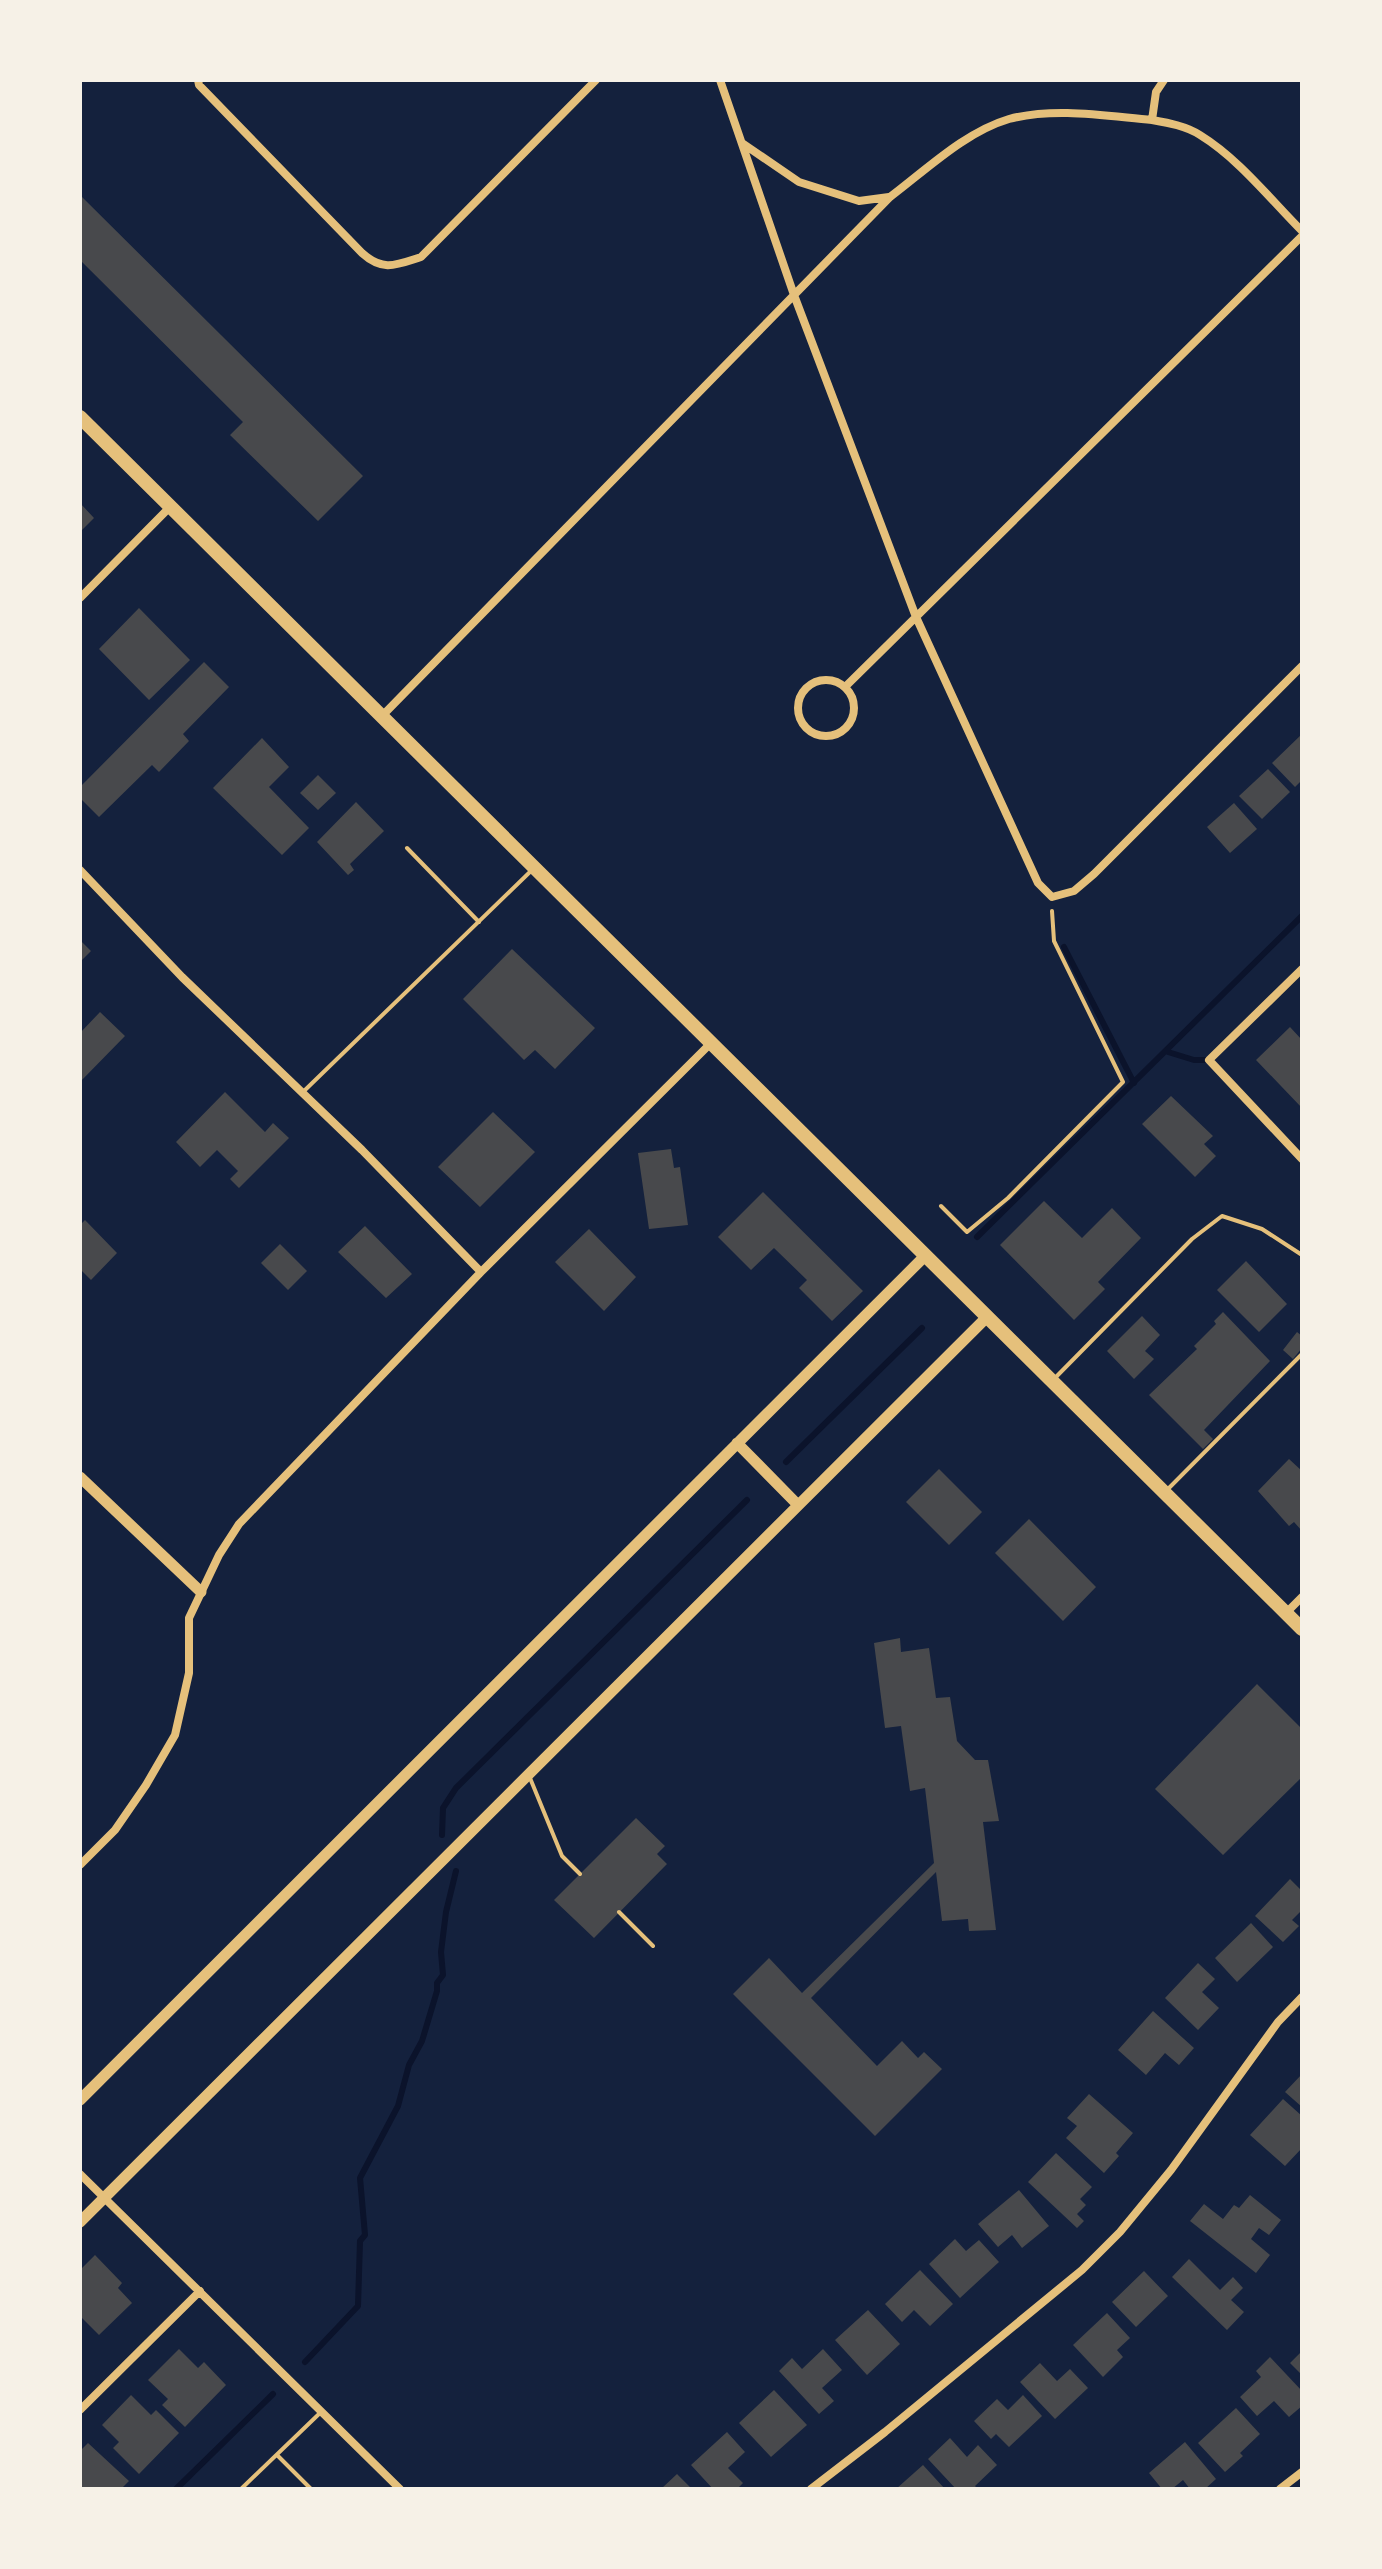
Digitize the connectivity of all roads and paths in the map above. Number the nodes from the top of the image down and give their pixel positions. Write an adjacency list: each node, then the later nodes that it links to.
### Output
1 (198, 80): 2 (street)
2 (596, 80)
3 (720, 80): 6 (street)
4 (1164, 80): 5 (street)
5 (1152, 120): 7 (street); 8 (street)
6 (741, 143): 7 (street); 9 (street)
7 (890, 197): 9 (street)
8 (1302, 234): 13 (street)
9 (794, 295): 13 (street); 16 (street)
10 (80, 417): 11 (main road)
11 (170, 507): 12 (street); 16 (main road)
12 (80, 598)
13 (916, 617): 15 (street); 20 (street)
14 (1302, 666): 20 (street)
15 (845, 687): 15 (street)
16 (382, 716): 18 (main road)
17 (407, 848): 21 (lane)
18 (535, 868): 21 (lane); 23 (main road)
19 (80, 870): 24 (street)
20 (1052, 897): 26 (path)
21 (479, 922): 24 (lane)
22 (1302, 969): 25 (street)
23 (711, 1043): 28 (main road); 29 (street)
24 (302, 1093): 29 (street)
25 (1302, 1159)
26 (941, 1206)
27 (1302, 1255): 32 (lane)
28 (925, 1256): 30 (main road); 33 (street)
29 (481, 1272): 37 (street)
30 (986, 1318): 32 (main road); 36 (street)
31 (1302, 1354): 35 (lane)
32 (1051, 1381): 35 (main road)
33 (737, 1443): 36 (street); 47 (street)
34 (80, 1477): 37 (street)
35 (1164, 1493): 39 (main road)
36 (798, 1505): 41 (street)
37 (201, 1592): 42 (street)
38 (1302, 1597): 39 (street)
39 (1286, 1613): 40 (main road)
40 (1302, 1629)
41 (528, 1774): 43 (lane); 49 (street)
42 (80, 1865)
43 (580, 1874)
44 (619, 1912): 45 (lane)
45 (653, 1946)
46 (1302, 1997): 59 (street)
47 (80, 2100)
48 (80, 2174): 49 (street)
49 (104, 2198): 50 (street); 51 (street)
50 (80, 2222)
51 (200, 2291): 52 (street); 53 (street)
52 (80, 2410)
53 (322, 2411): 54 (lane); 58 (street)
54 (277, 2455): 56 (lane); 57 (lane)
55 (1302, 2472): 60 (street)
56 (241, 2489)
57 (311, 2489)
58 (400, 2489)
59 (811, 2489)
60 (1280, 2489)

